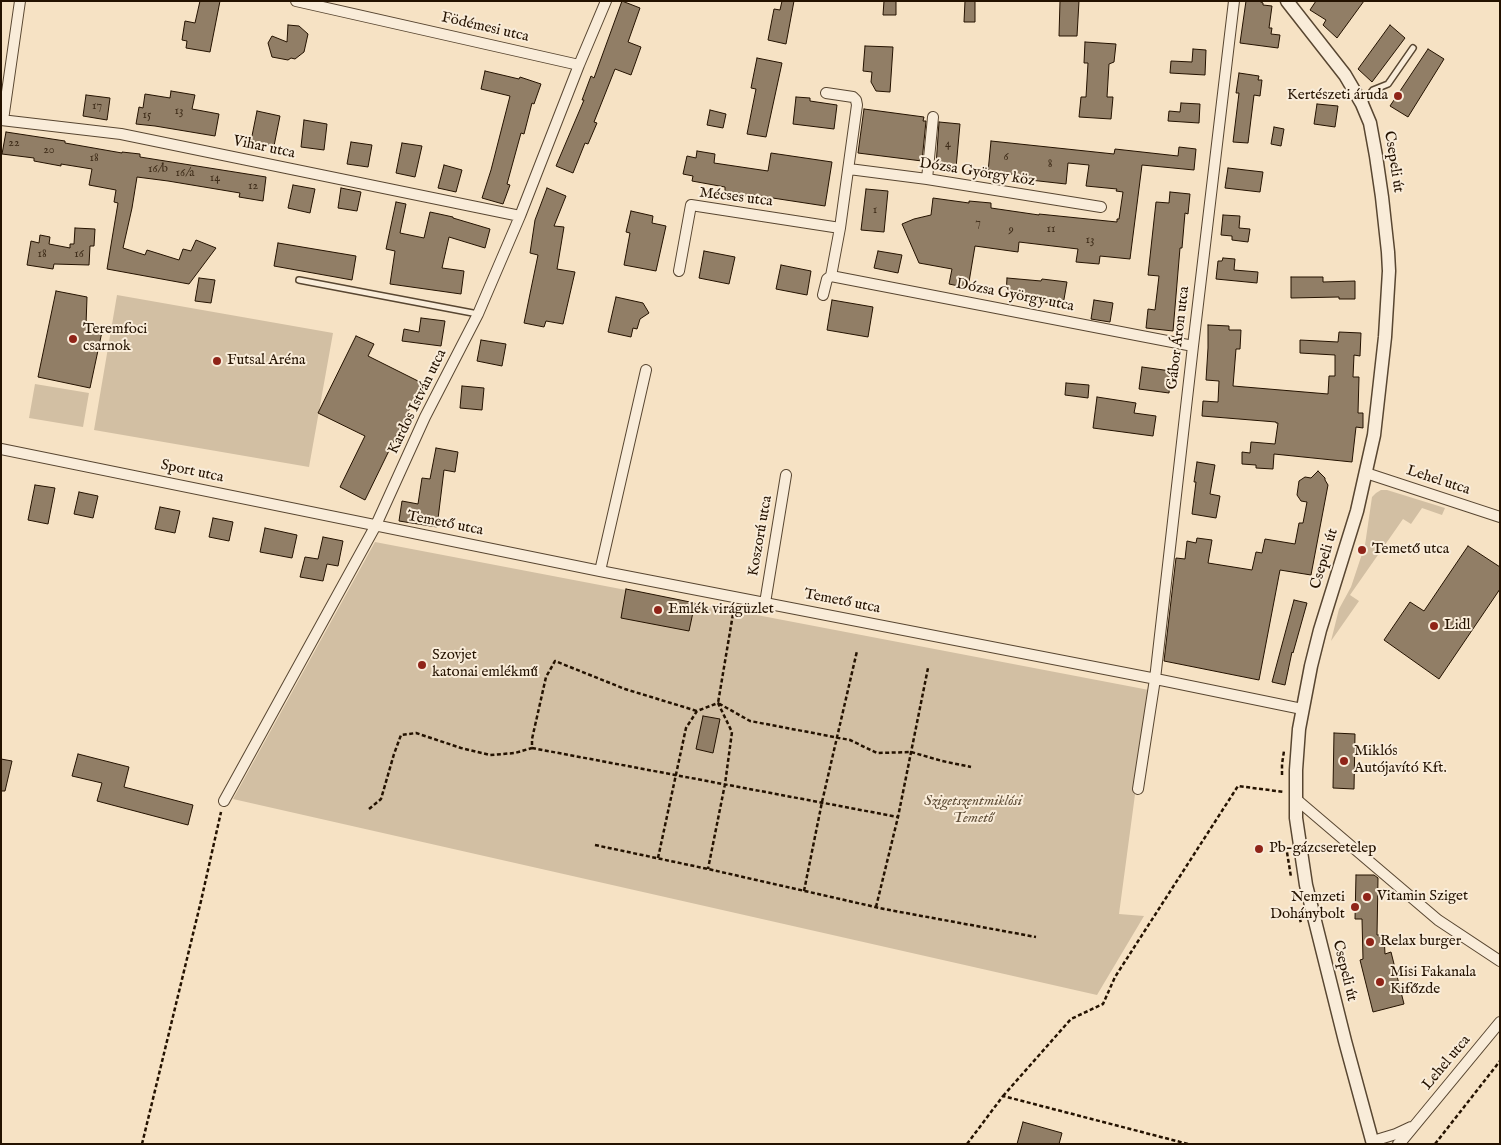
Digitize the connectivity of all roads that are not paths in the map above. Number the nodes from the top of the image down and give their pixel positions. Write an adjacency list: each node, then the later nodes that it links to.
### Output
1 (20, 1): 11 (street)
2 (296, 1): 7 (street, Födémesi utca)
3 (606, 1): 7 (street, Kardos István utca)
4 (1234, 1): 22 (street, Gábor Áron utca)
5 (1287, 1): 9 (street, Csepeli út)
6 (1413, 48): 9 (lane)
7 (579, 65): 15 (street, Kardos István utca)
8 (826, 94): 12 (street)
9 (1362, 104): 25 (street, Csepeli út)
10 (932, 117): 13 (street)
11 (2, 120): 15 (street, Vihar utca)
12 (849, 169): 13 (street, Dózsa György köz); 16 (street)
13 (927, 179): 14 (street, Dózsa György köz)
14 (1101, 207)
15 (520, 216): 21 (street, Kardos István utca)
16 (840, 228): 17 (street, Mécses utca); 18 (street)
17 (679, 271)
18 (831, 276): 20 (street); 22 (street, Dózsa György utca)
19 (299, 280): 21 (lane)
20 (823, 295)
21 (478, 314): 28 (street, Kardos István utca)
22 (1193, 346): 31 (street, Gábor Áron utca)
23 (646, 370): 29 (street)
24 (1, 448): 28 (street, Sport utca)
25 (1366, 473): 27 (street, Lehel utca); 32 (street, Csepeli út)
26 (786, 474): 30 (street, Koszorú utca)
27 (1500, 517)
28 (376, 525): 29 (street, Temető utca); 35 (street, Kardos István utca)
29 (600, 570): 30 (street, Temető utca)
30 (765, 603): 31 (street, Temető utca)
31 (1155, 679): 32 (street, Temető utca); 33 (street, Gábor Áron utca)
32 (1302, 710): 34 (street, Csepeli út)
33 (1138, 789)
34 (1296, 799): 36 (street); 39 (street, Csepeli út)
35 (224, 801)
36 (1500, 961)
37 (1500, 1022): 38 (street, Lehel utca)
38 (1418, 1122): 39 (street, Lehel utca); 40 (street, Lehel utca)
39 (1373, 1142)
40 (1398, 1144)

